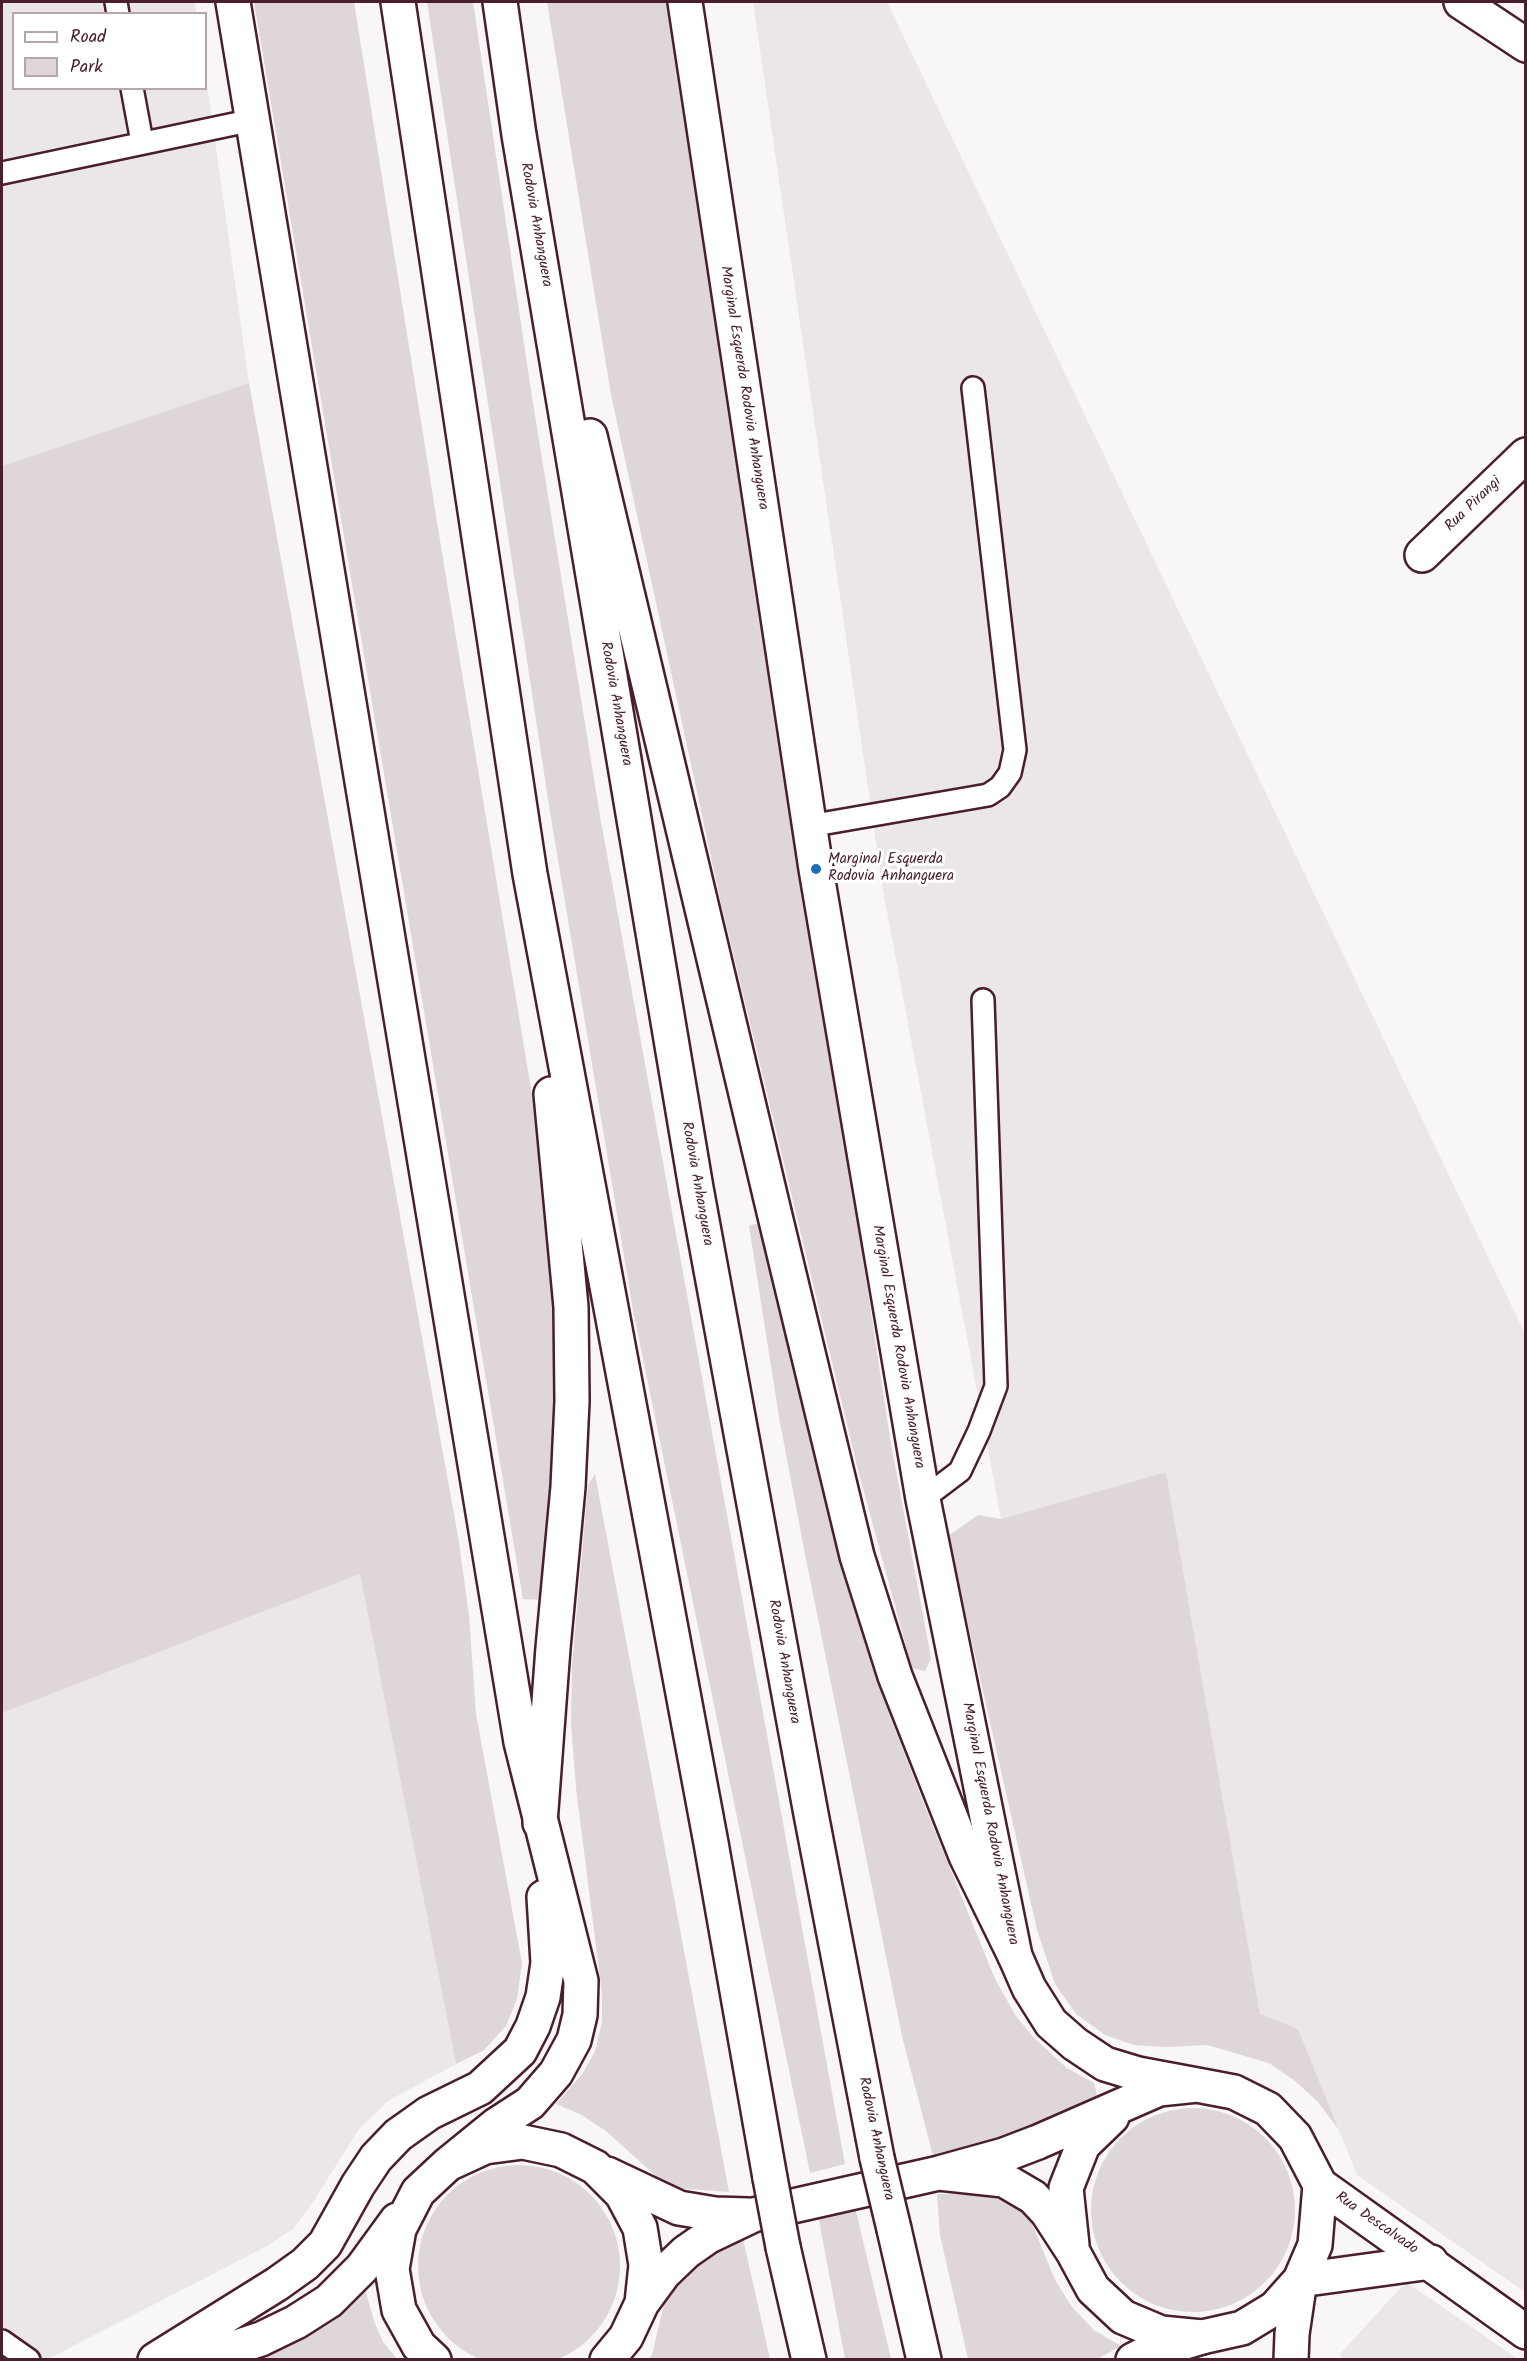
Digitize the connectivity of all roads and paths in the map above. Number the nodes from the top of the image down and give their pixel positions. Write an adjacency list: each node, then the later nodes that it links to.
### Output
1 (233, 2): 8 (main road)
2 (398, 2): 16 (main road)
3 (500, 2): 9 (main road, Rodovia Anhanguera)
4 (685, 2): 15 (main road, Marginal Esquerda Rodovia Anhanguera)
5 (1461, 2): 6 (main road)
6 (1526, 45)
7 (132, 90): 10 (lane)
8 (253, 120): 10 (lane); 19 (main road)
9 (519, 135): 20 (main road); 42 (main road, Rodovia Anhanguera, bridge)
10 (142, 142): 11 (lane)
11 (2, 173)
12 (973, 388): 15 (lane)
13 (1526, 455): 14 (main road, Rua Pirangi)
14 (1422, 555)
15 (810, 826): 18 (main road, Marginal Esquerda Rodovia Anhanguera)
16 (530, 874): 19 (main road); 41 (main road, bridge)
17 (983, 1000): 18 (lane)
18 (923, 1499): 20 (main road, Marginal Esquerda Rodovia Anhanguera)
19 (540, 1823): 23 (main road); 37 (main road)
20 (1016, 1956): 21 (main road, Marginal Esquerda Rodovia Anhanguera)
21 (1197, 2085): 22 (main road); 26 (main road, Marginal Esquerda Rodovia Anhanguera)
22 (1122, 2107): 25 (main road); 29 (main road)
23 (448, 2164): 24 (main road); 27 (main road)
24 (595, 2167): 28 (main road); 32 (main road)
25 (939, 2173): 28 (main road); 29 (main road)
26 (1320, 2185): 30 (main road, Rua Descalvado); 31 (main road)
27 (418, 2192): 38 (main road); 39 (main road)
28 (753, 2215): 32 (main road)
29 (1073, 2252): 34 (main road)
30 (1431, 2262): 31 (main road, Rua Descalvado); 33 (main road, Rua Descalvado)
31 (1300, 2280): 34 (main road); 44 (main road)
32 (642, 2303): 40 (main road)
33 (1526, 2332)
34 (1202, 2337): 43 (main road)
35 (2, 2341): 36 (lane)
36 (29, 2360)
37 (154, 2360)
38 (197, 2360)
39 (434, 2360)
40 (607, 2360)
41 (809, 2360)
42 (924, 2360)
43 (1133, 2360)
44 (1291, 2360)

